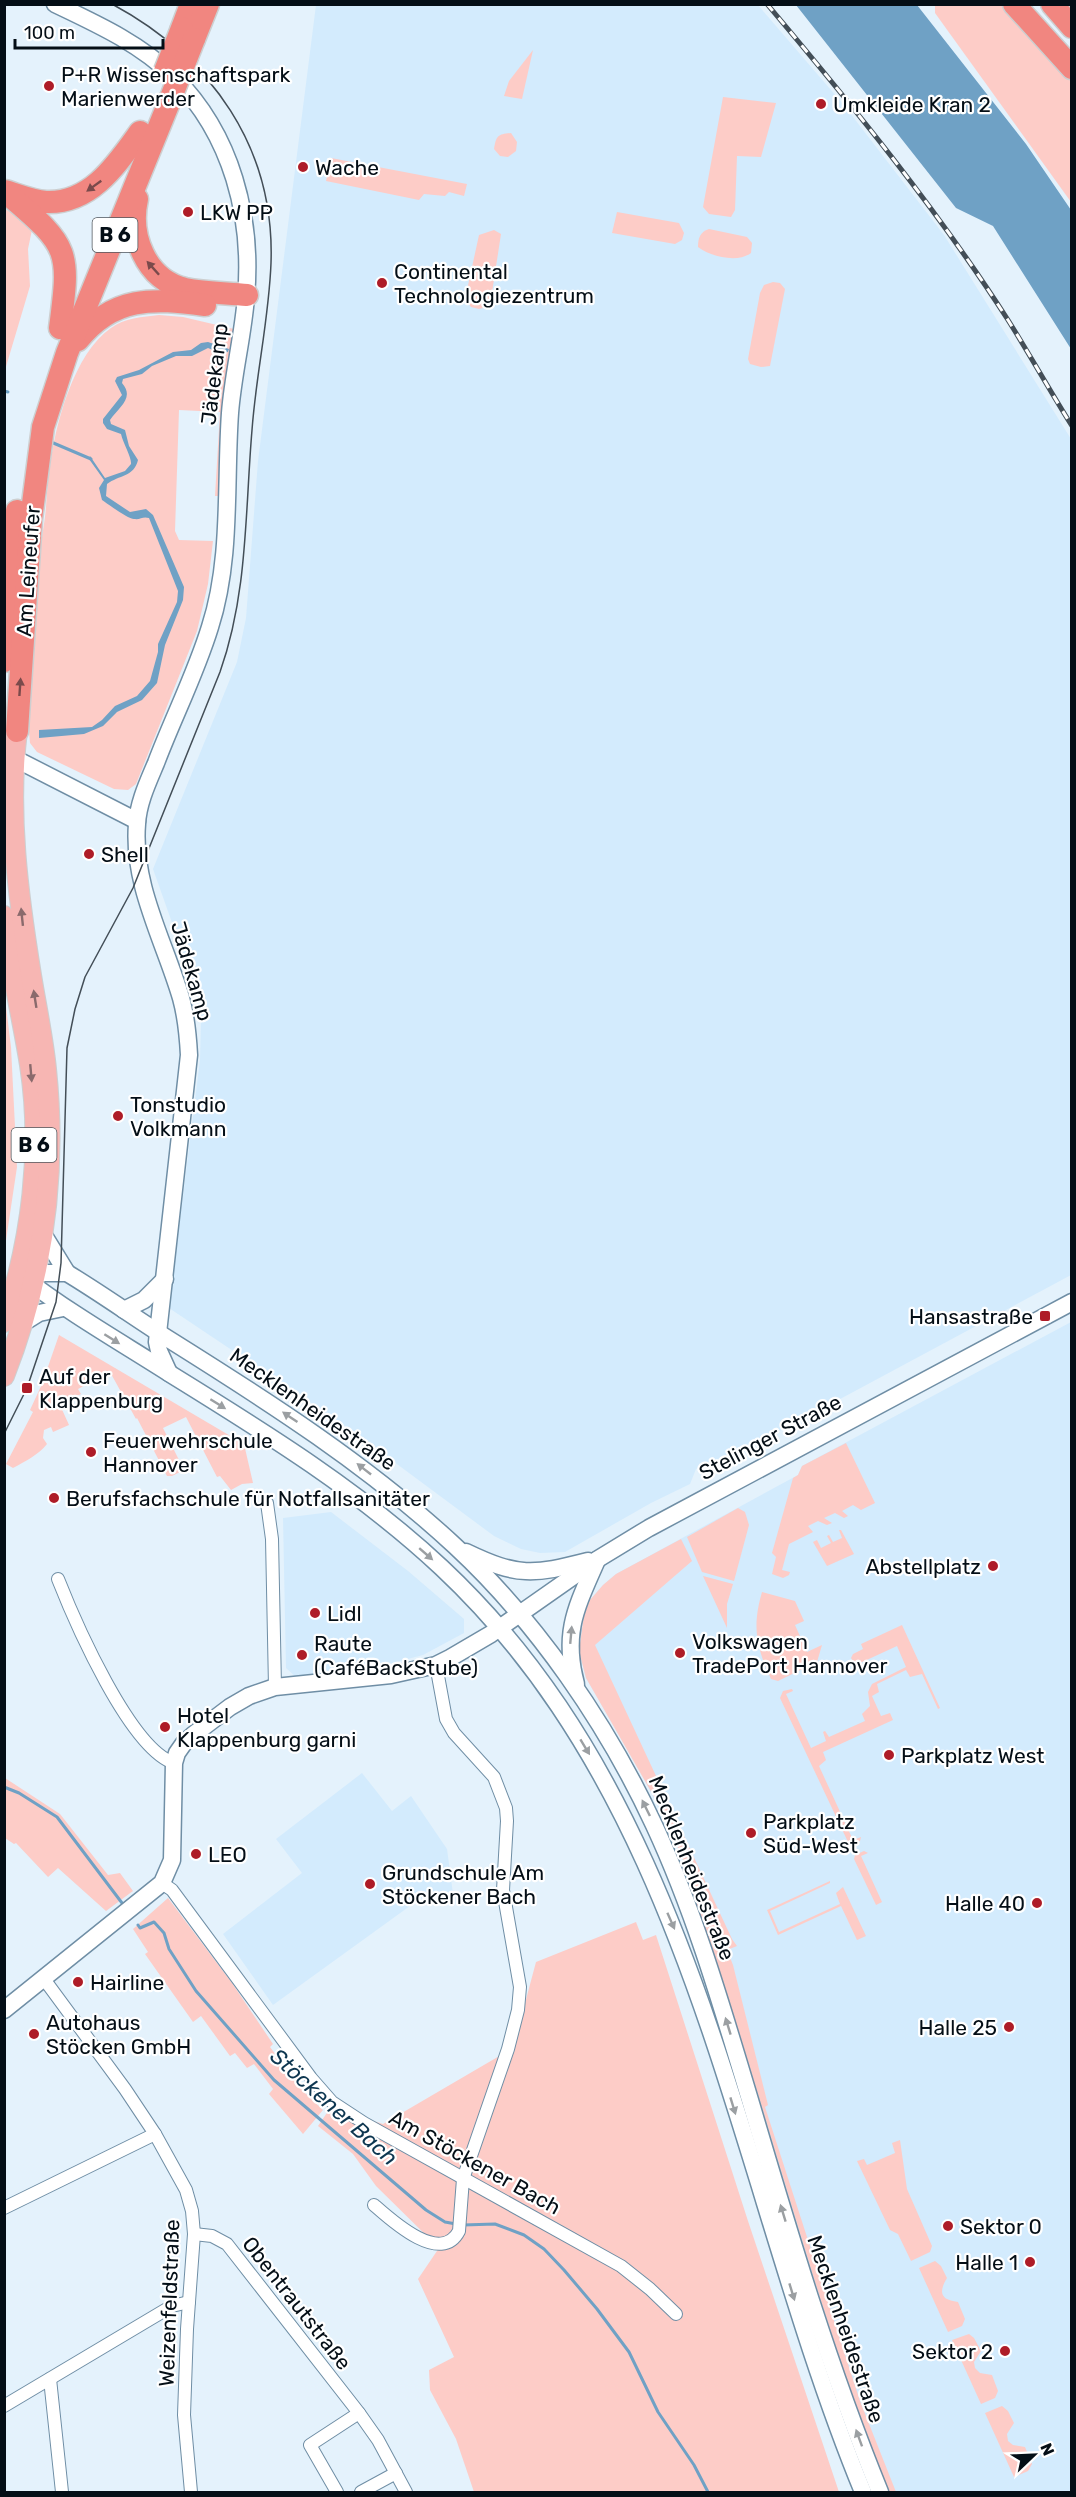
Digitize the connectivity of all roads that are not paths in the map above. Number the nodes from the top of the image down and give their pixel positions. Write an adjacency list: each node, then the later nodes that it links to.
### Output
1 (55, 4): 12 (main road, Jädekamp)
2 (191, 4): 8 (highway, Am Leineufer / B 6)
3 (208, 4): 8 (highway, Am Leineufer / B 6)
4 (1014, 4): 9 (highway)
5 (1022, 4): 9 (highway)
6 (1052, 4): 7 (highway)
7 (1071, 27)
8 (188, 33): 10 (highway, Am Leineufer / B 6, bridge)
9 (1071, 66)
10 (163, 102): 11 (highway, Am Leineufer / B 6); 12 (highway, one-way to 10); 14 (highway, Am Leineufer / B 6)
11 (140, 132): 13 (highway, Am Leineufer / B 6); 13 (highway, one-way to 13)
12 (246, 303): 14 (highway); 18 (main road, Jädekamp)
13 (60, 328): 15 (highway, Am Leineufer / B 6)
14 (67, 352): 16 (highway, Am Leineufer / B 6, one-way to 14)
15 (4, 660)
16 (17, 731): 17 (main road, Am Leineufer / B 6)
17 (9, 755): 18 (main road); 20 (main road, Am Leineufer / B 6, one-way to 17)
18 (137, 821): 23 (main road, Jädekamp)
19 (4, 916): 22 (main road, Am Leineufer / B 6, one-way to 22)
20 (43, 1234): 21 (main road); 22 (main road, Am Leineufer / B 6)
21 (67, 1273): 22 (main road, Mecklenheidestraße); 26 (main road, Mecklenheidestraße)
22 (30, 1277): 25 (main road, Mecklenheidestraße); 27 (main road, Am Leineufer / B 6)
23 (165, 1279): 26 (main road); 28 (main road, Jädekamp)
24 (1071, 1302): 33 (main road, Stelinger Straße)
25 (63, 1308): 27 (main road); 29 (main road, Mecklenheidestraße, one-way to 29)
26 (124, 1310): 28 (main road, Mecklenheidestraße)
27 (14, 1322): 30 (main road, Am Leineufer / B 6)
28 (159, 1333): 29 (main road, Jädekamp); 32 (main road, Mecklenheidestraße, one-way to 28)
29 (169, 1373): 36 (main road, Mecklenheidestraße, one-way to 36)
30 (4, 1376)
31 (267, 1503): 38 (street)
32 (457, 1548): 33 (main road); 35 (main road, Mecklenheidestraße)
33 (598, 1559): 35 (main road, Stelinger Straße); 39 (main road, one-way to 33)
34 (58, 1579): 40 (street)
35 (520, 1615): 36 (main road, Stelinger Straße); 39 (main road, Mecklenheidestraße)
36 (499, 1629): 37 (main road, Stelinger Straße); 60 (main road, Mecklenheidestraße, one-way to 60)
37 (436, 1665): 38 (main road, Stelinger Straße); 45 (street)
38 (275, 1687): 40 (main road, Stelinger Straße)
39 (578, 1692): 61 (main road, Mecklenheidestraße, one-way to 39)
40 (174, 1762): 41 (main road)
41 (162, 1883): 42 (main road); 45 (street, Am Stöckener Bach)
42 (44, 1979): 43 (main road); 44 (street, Weizenfeldstraße)
43 (4, 2010)
44 (155, 2134): 47 (street); 48 (street, Weizenfeldstraße)
45 (464, 2179): 46 (street); 50 (street, Am Stöckener Bach)
46 (374, 2205)
47 (4, 2208)
48 (194, 2234): 49 (street, Weizenfeldstraße); 53 (street, Obentrautstraße)
49 (189, 2302): 51 (street); 56 (street, Weizenfeldstraße)
50 (676, 2314)
51 (50, 2379): 52 (street); 55 (street)
52 (4, 2406)
53 (359, 2414): 54 (street, Obentrautstraße); 57 (street)
54 (396, 2473): 58 (street); 59 (street, Obentrautstraße)
55 (62, 2493)
56 (191, 2493)
57 (337, 2493)
58 (361, 2493)
59 (406, 2493)
60 (863, 2493)
61 (880, 2493)

